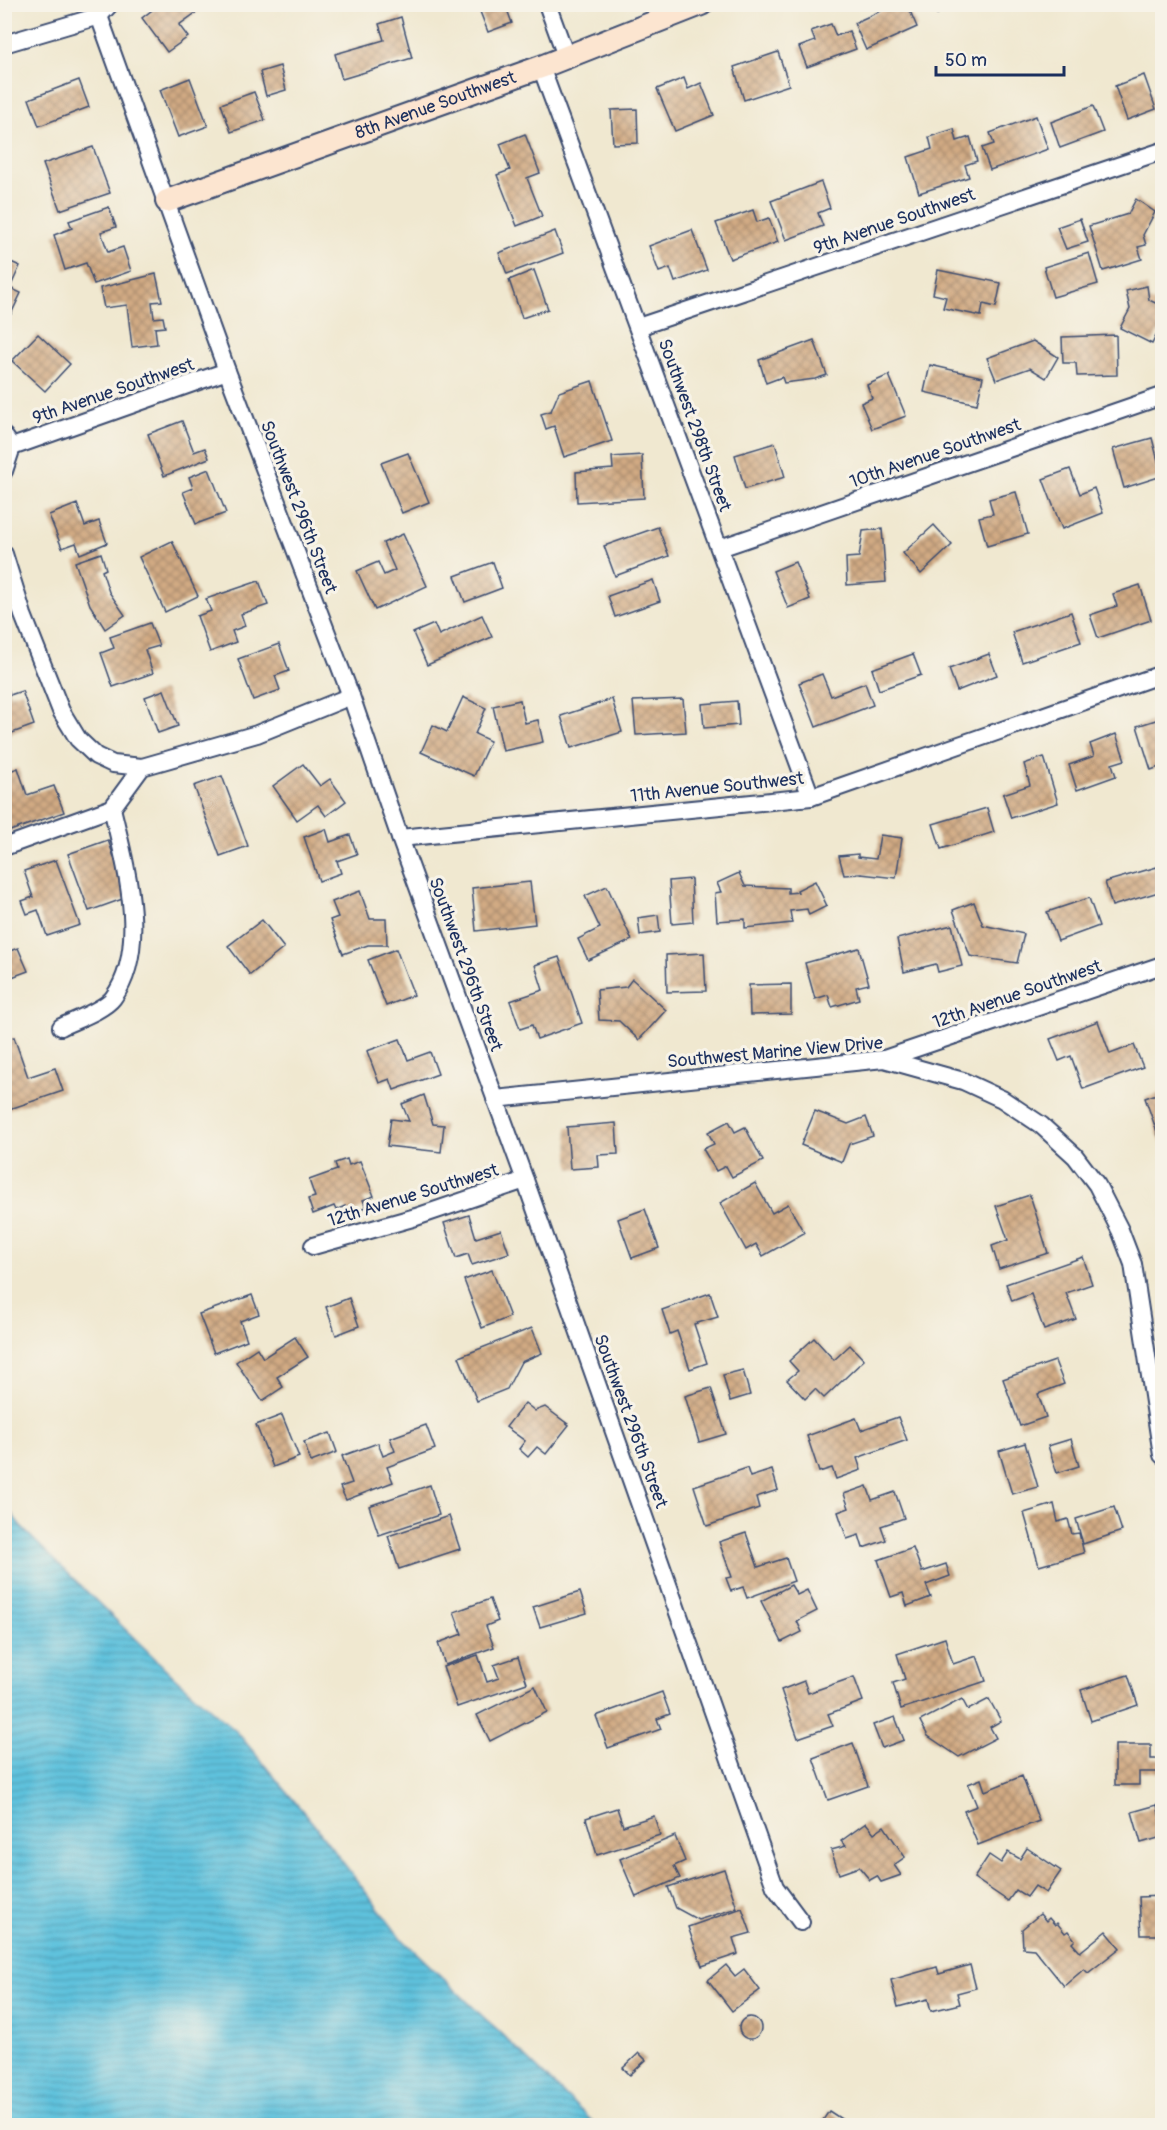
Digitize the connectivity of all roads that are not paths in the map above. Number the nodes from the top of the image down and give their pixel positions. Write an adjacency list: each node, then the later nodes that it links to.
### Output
1 (547, 4): 6 (street)
2 (701, 4): 4 (street, 8th Avenue Southwest)
3 (104, 10): 5 (street); 9 (street, Southwest 296th Street)
4 (668, 10): 6 (street, 8th Avenue Southwest)
5 (4, 44)
6 (566, 56): 7 (street, 8th Avenue Southwest)
7 (542, 67): 9 (street, 8th Avenue Southwest); 10 (street, Southwest 298th Street)
8 (1162, 151): 10 (street, 9th Avenue Southwest)
9 (167, 201): 11 (street, Southwest 296th Street)
10 (638, 327): 15 (street, Southwest 298th Street)
11 (227, 371): 13 (street, 9th Avenue Southwest); 18 (street, Southwest 296th Street)
12 (1162, 396): 15 (street, 10th Avenue Southwest)
13 (8, 441): 14 (street)
14 (4, 471)
15 (720, 548): 20 (street, Southwest 298th Street)
16 (4, 554): 19 (street)
17 (1162, 675): 20 (street, 11th Avenue Southwest)
18 (351, 696): 19 (street); 22 (street, Southwest 296th Street)
19 (142, 766): 21 (street)
20 (812, 797): 22 (street, 11th Avenue Southwest)
21 (112, 808): 23 (street); 25 (street)
22 (400, 838): 27 (street, Southwest 296th Street)
23 (4, 847)
24 (1162, 965): 26 (street, 12th Avenue Southwest)
25 (60, 1027)
26 (884, 1059): 27 (street, Southwest Marine View Drive); 30 (street, Southwest Marine View Drive)
27 (495, 1099): 28 (street, Southwest 296th Street)
28 (525, 1180): 29 (street, 12th Avenue Southwest); 31 (street, Southwest 296th Street)
29 (313, 1246)
30 (1162, 1455)
31 (801, 1922)

